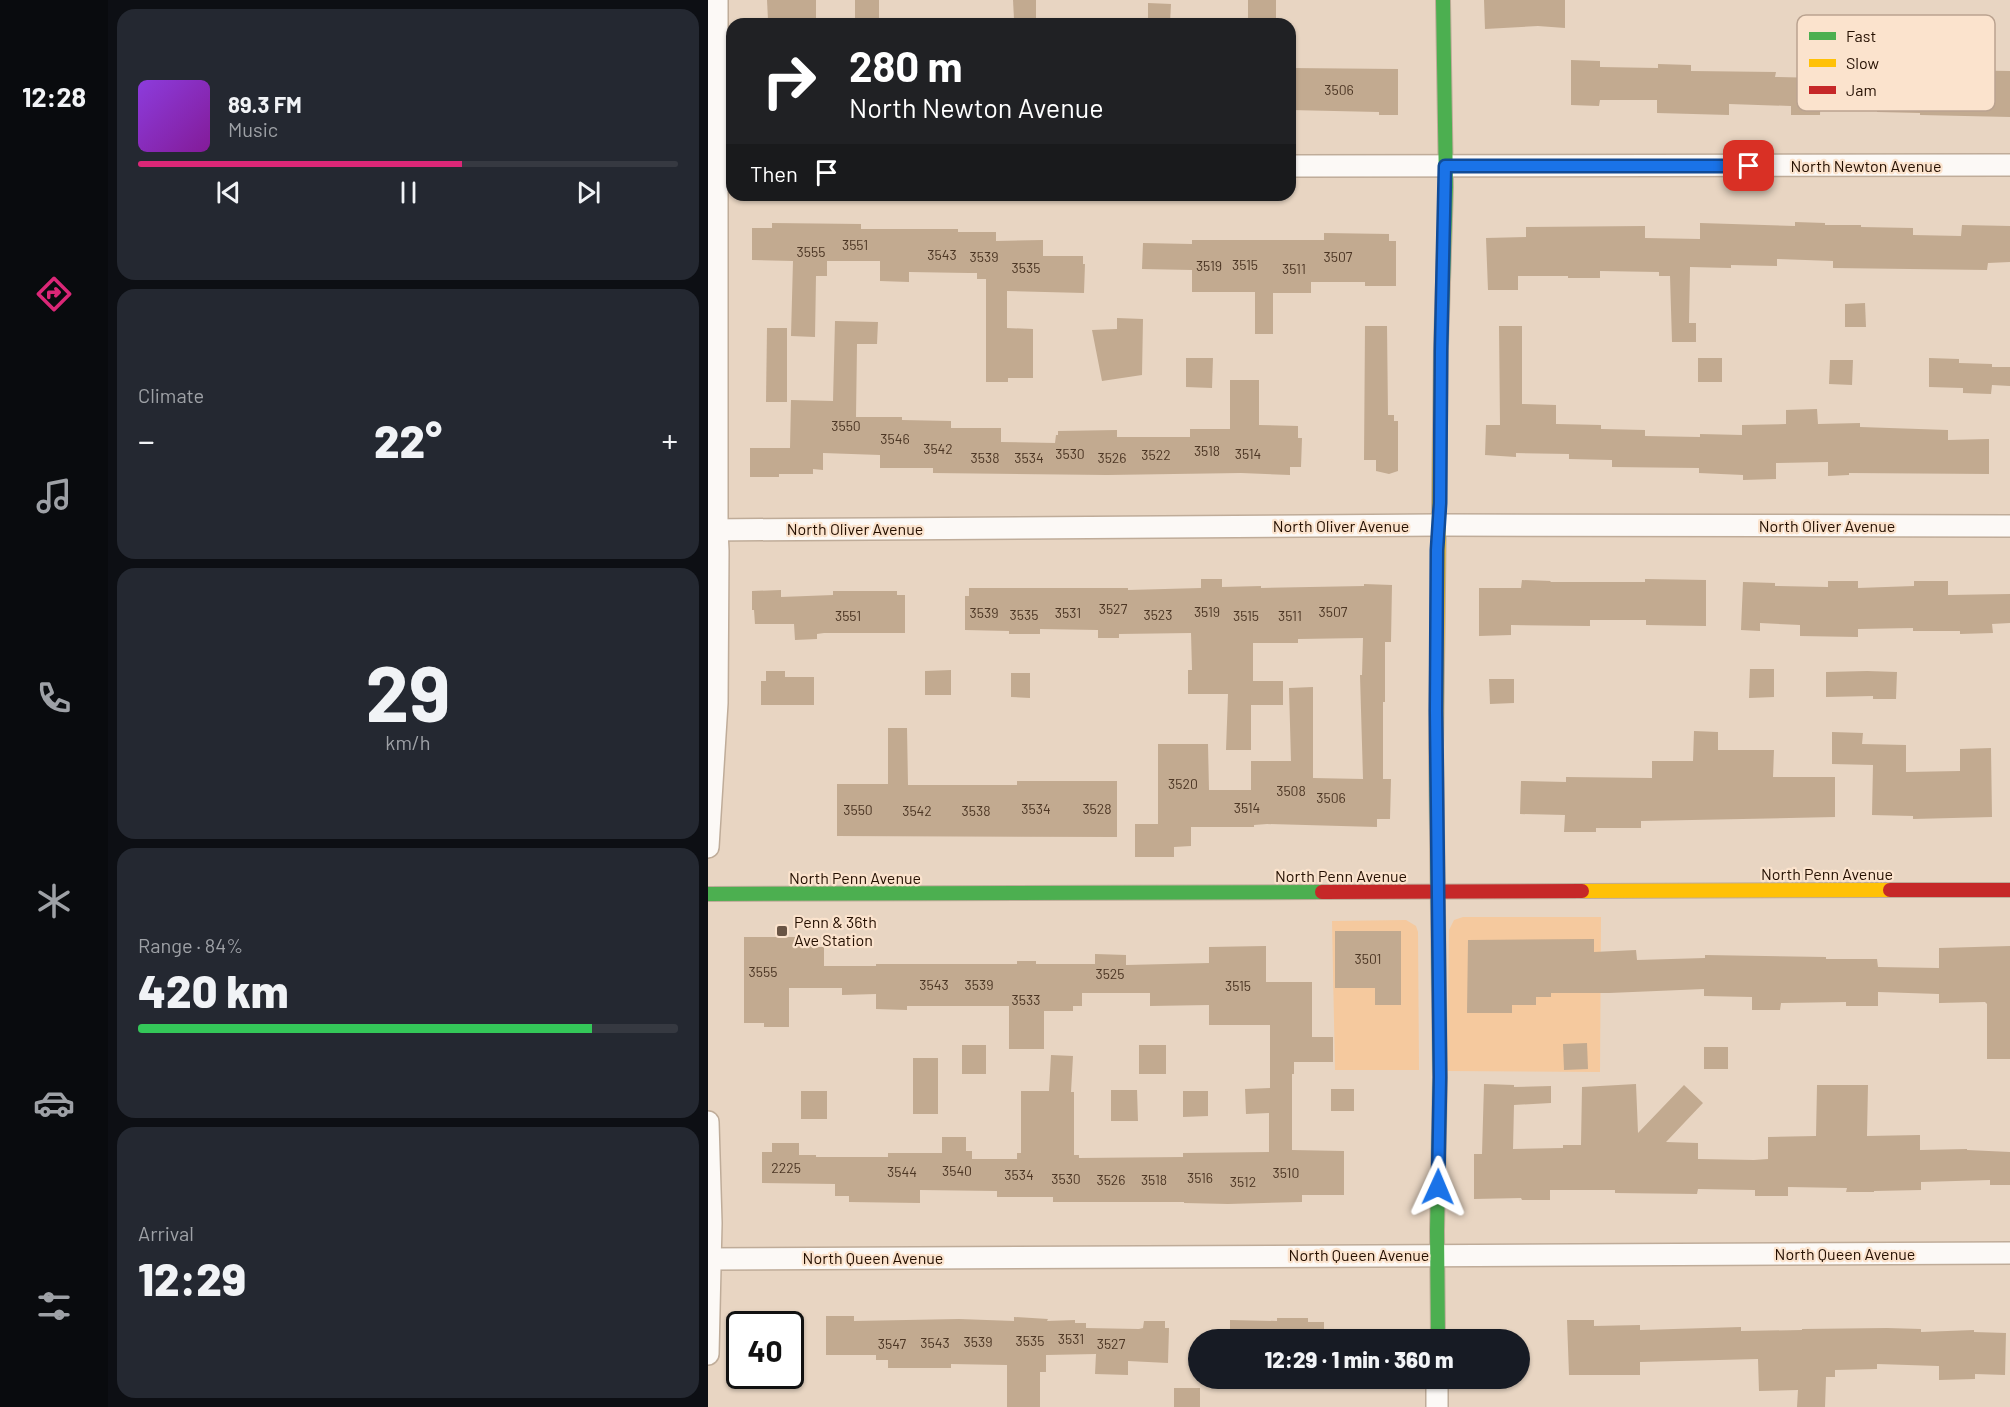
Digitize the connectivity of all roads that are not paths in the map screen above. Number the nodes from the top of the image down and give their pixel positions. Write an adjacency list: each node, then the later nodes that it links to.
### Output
1 (717, 0): 3 (street)
2 (1443, 0): 6 (street)
3 (718, 165): 9 (street)
4 (2010, 165): 6 (street, North Newton Avenue)
5 (1296, 166): 6 (street, North Newton Avenue)
6 (1445, 166): 7 (street)
7 (1438, 525): 8 (street, North Oliver Avenue); 9 (street, North Oliver Avenue); 12 (street)
8 (2010, 526)
9 (712, 530): 10 (street)
10 (708, 847)
11 (2010, 890): 12 (street, North Penn Avenue)
12 (1437, 892): 13 (street, North Penn Avenue); 16 (street)
13 (708, 894)
14 (708, 1122): 17 (street)
15 (2010, 1253): 16 (street, North Queen Avenue)
16 (1437, 1255): 17 (street, North Queen Avenue); 18 (street)
17 (709, 1259): 19 (street)
18 (1438, 1329)
19 (708, 1354)
20 (1437, 1389): 21 (street)
21 (1437, 1407)

